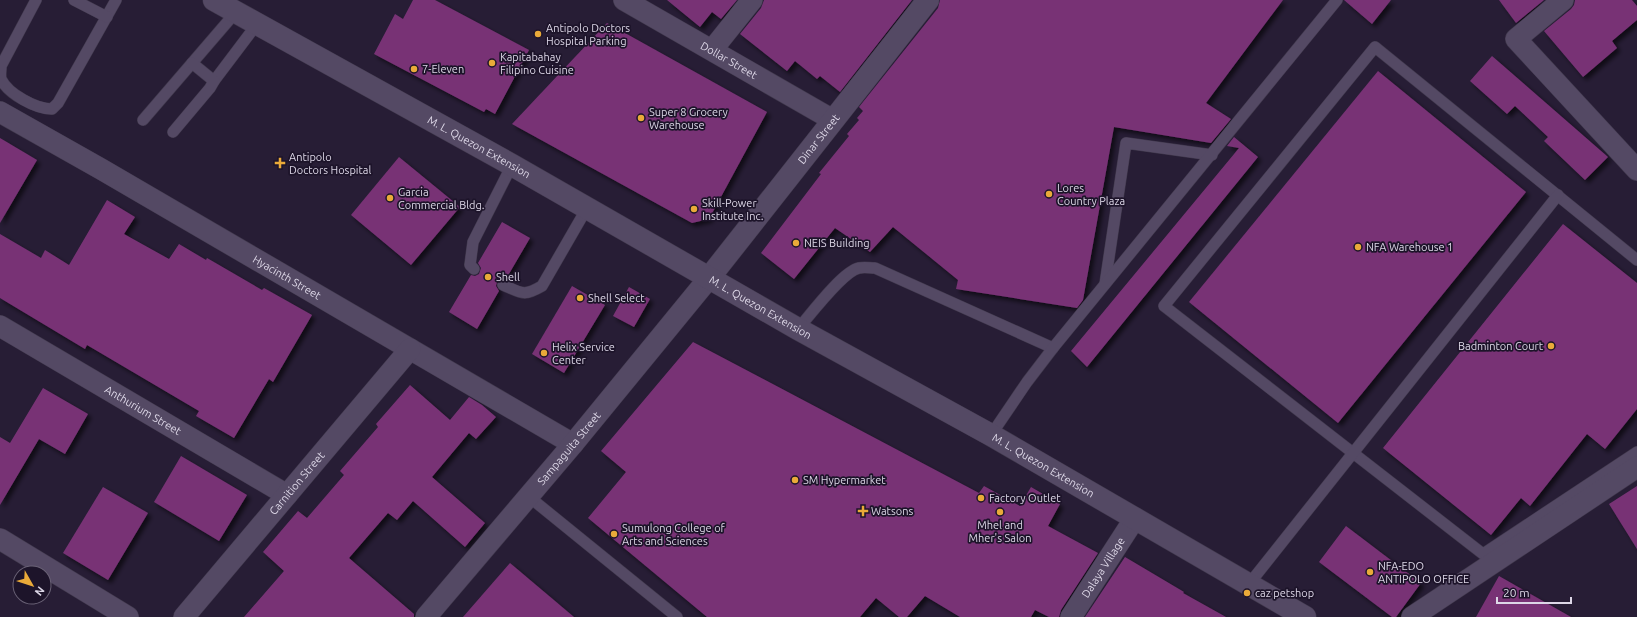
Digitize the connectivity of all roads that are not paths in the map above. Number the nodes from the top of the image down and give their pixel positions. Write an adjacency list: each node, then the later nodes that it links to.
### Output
1 (36, 0): 11 (lane)
2 (74, 0): 11 (lane)
3 (116, 0): 11 (lane)
4 (214, 0): 10 (main road, M. L. Quezon Extension)
5 (624, 0): 13 (street, Dollar Street)
6 (752, 0): 13 (street)
7 (928, 0): 18 (main road, Dinar Street)
8 (1336, 0): 20 (lane)
9 (1563, 0): 22 (street)
10 (236, 12): 12 (main road, M. L. Quezon Extension); 14 (lane)
11 (107, 17)
12 (257, 24): 15 (lane); 21 (main road, M. L. Quezon Extension)
13 (712, 50): 18 (street, Dollar Street)
14 (192, 62): 15 (lane); 17 (lane)
15 (214, 81): 19 (lane)
16 (0, 112): 33 (street, Hyacinth Street)
17 (143, 120)
18 (833, 120): 27 (main road, Dinar Street)
19 (173, 132)
20 (1212, 155): 28 (lane); 28 (lane)
21 (512, 165): 24 (main road, M. L. Quezon Extension); 26 (lane)
22 (1637, 170)
23 (1558, 195): 25 (lane); 36 (lane); 36 (lane)
24 (587, 208): 27 (main road, M. L. Quezon Extension); 29 (lane)
25 (1637, 260)
26 (474, 269)
27 (709, 278): 31 (main road, M. L. Quezon Extension); 35 (street, Sampaguita Street)
28 (1105, 284): 32 (lane)
29 (503, 285)
30 (0, 326): 39 (street, Anthurium Street)
31 (798, 329): 32 (lane); 34 (main road, M. L. Quezon Extension)
32 (1053, 348): 34 (lane)
33 (410, 349): 35 (street, Hyacinth Street); 39 (street, Carnition Street)
34 (991, 435): 41 (main road, M. L. Quezon Extension)
35 (572, 444): 40 (street, Sampaguita Street)
36 (1353, 452): 37 (lane); 43 (lane)
37 (1637, 452)
38 (1637, 467): 50 (street)
39 (287, 495): 45 (street, Carnition Street)
40 (528, 496): 46 (street, Sampaguita Street); 47 (lane)
41 (1135, 518): 43 (main road, M. L. Quezon Extension); 48 (street, Dalaya Village)
42 (0, 539): 44 (street)
43 (1249, 584): 49 (main road, M. L. Quezon Extension)
44 (128, 617)
45 (184, 617)
46 (426, 617)
47 (677, 617)
48 (1071, 617)
49 (1305, 617)
50 (1412, 617)

